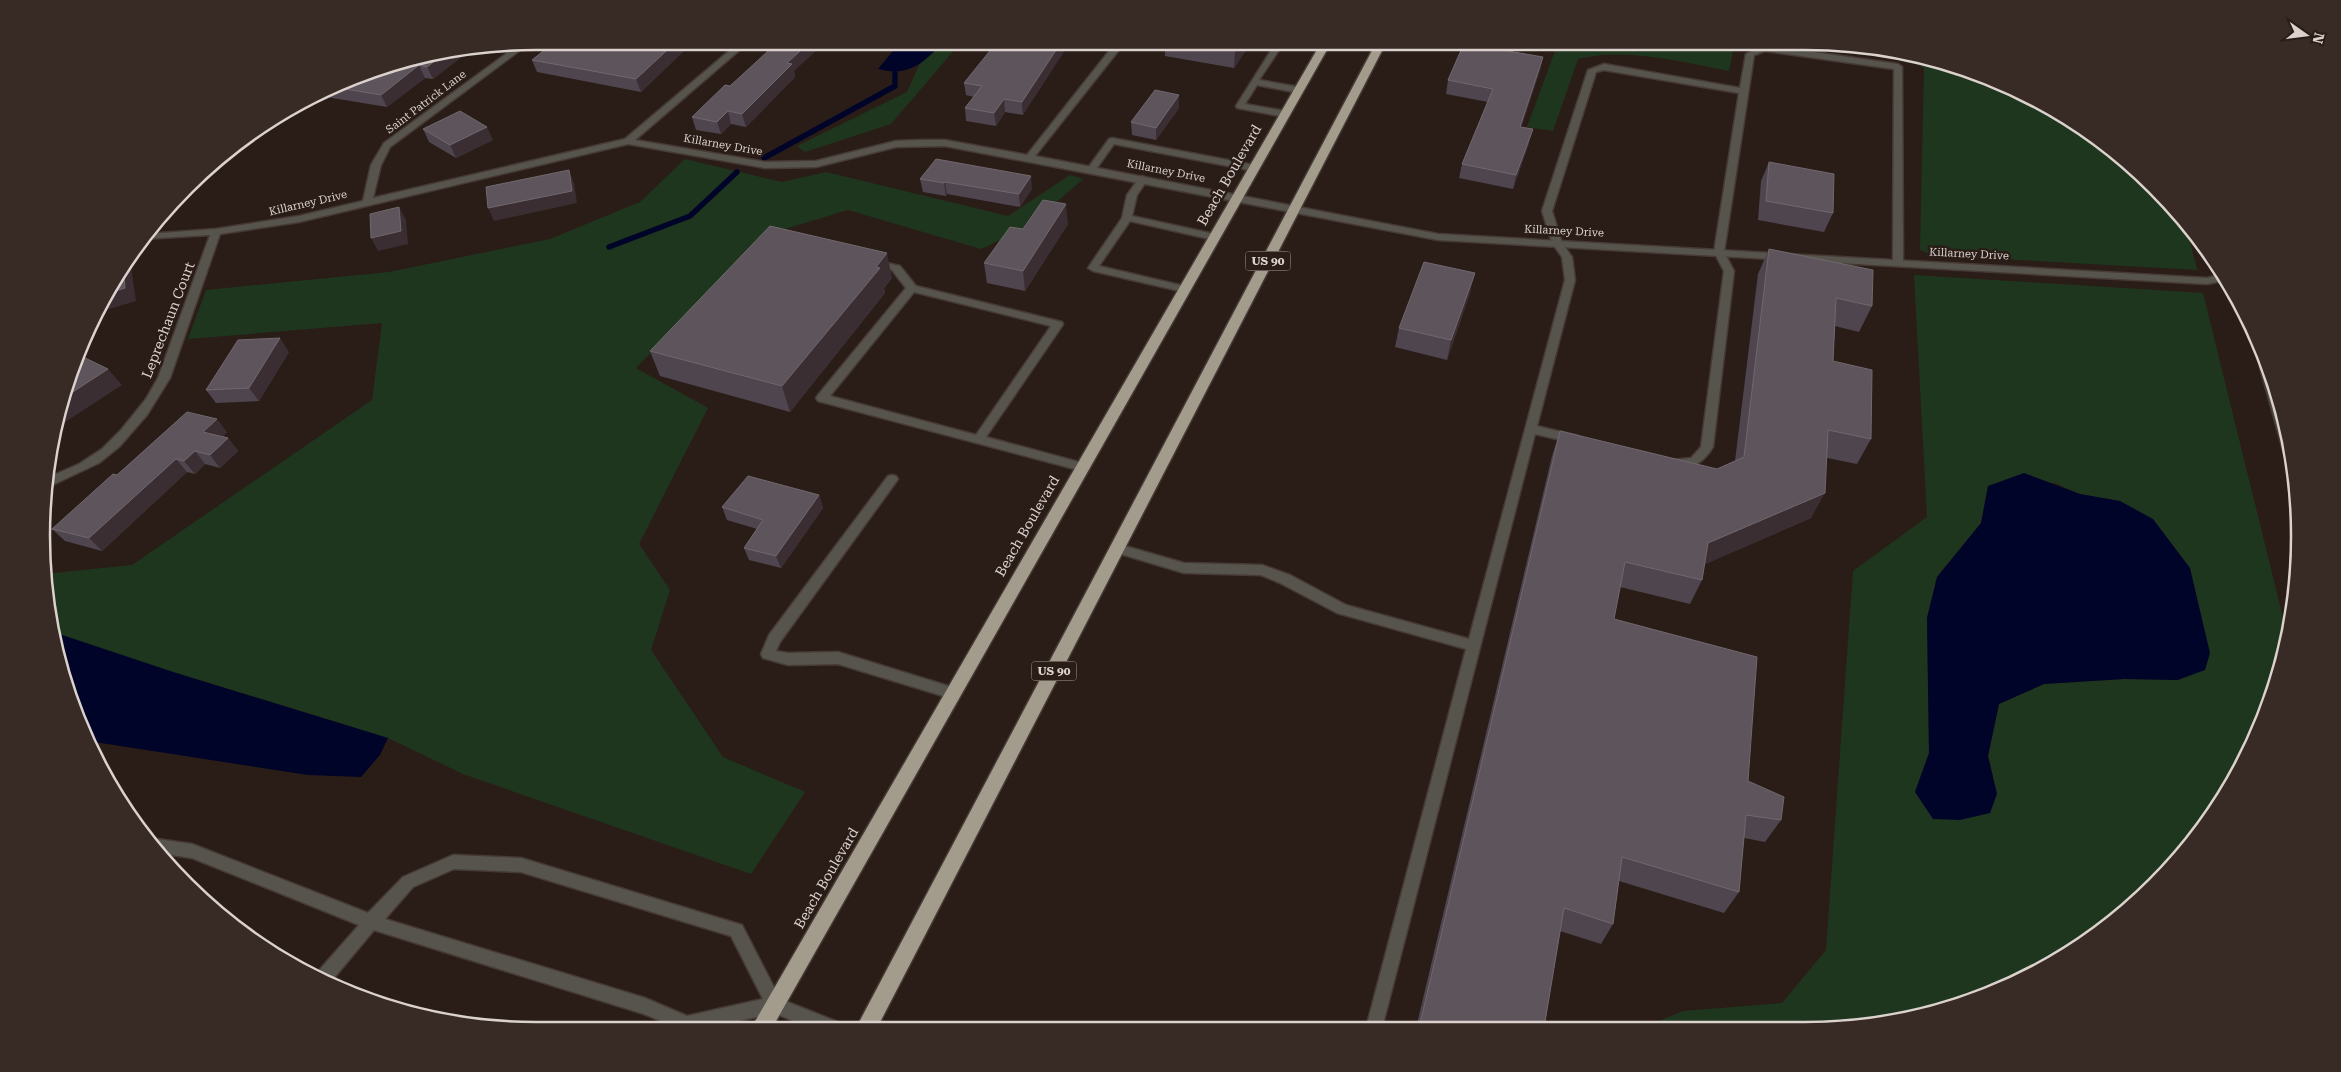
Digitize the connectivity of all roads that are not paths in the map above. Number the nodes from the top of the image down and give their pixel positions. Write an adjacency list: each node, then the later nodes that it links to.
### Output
1 (735, 50): 13 (street)
2 (1115, 50): 14 (street)
3 (1275, 50): 9 (street)
4 (1322, 50): 10 (highway, Beach Boulevard)
5 (1377, 50): 20 (highway, US 90)
6 (1759, 50): 11 (street)
7 (1778, 50): 28 (street)
8 (515, 51): 19 (street, Saint Patrick Lane)
9 (1254, 82): 10 (street); 12 (street)
10 (1299, 90): 12 (highway, Beach Boulevard)
11 (1744, 91): 25 (street); 26 (street)
12 (1285, 114): 15 (highway, Beach Boulevard)
13 (628, 141): 14 (street, Killarney Drive); 19 (street, Killarney Drive)
14 (1029, 158): 16 (street, Killarney Drive)
15 (1254, 168): 16 (street); 18 (highway, Beach Boulevard)
16 (1091, 170): 17 (street, Killarney Drive)
17 (1142, 179): 18 (street, Killarney Drive); 21 (street)
18 (1237, 197): 20 (street, Killarney Drive); 24 (highway, Beach Boulevard)
19 (368, 202): 22 (street, Killarney Drive)
20 (1295, 209): 25 (street, Killarney Drive); 39 (highway, US 90)
21 (1127, 218): 24 (street); 31 (street)
22 (216, 232): 23 (street, Killarney Drive); 38 (street, Leprechaun Court)
23 (153, 236)
24 (1214, 237): 31 (highway, Beach Boulevard)
25 (1557, 242): 26 (street, Killarney Drive); 32 (street)
26 (1719, 252): 28 (street, Killarney Drive); 35 (street)
27 (861, 260): 30 (street)
28 (1898, 262): 29 (street, Killarney Drive)
29 (2217, 279)
30 (912, 288): 33 (street); 33 (street)
31 (1184, 289): 36 (highway, Beach Boulevard)
32 (1531, 429): 34 (street); 40 (street)
33 (978, 440): 36 (street)
34 (1586, 442)
35 (1670, 462)
36 (1082, 467): 41 (highway, Beach Boulevard)
37 (892, 479): 41 (street)
38 (53, 481)
39 (1118, 549): 40 (street); 50 (highway, US 90)
40 (1474, 646): 51 (street)
41 (953, 693): 45 (highway, Beach Boulevard)
42 (162, 846): 43 (street)
43 (371, 922): 44 (street); 45 (street); 46 (street)
44 (327, 974)
45 (775, 1005): 47 (street); 48 (highway, Beach Boulevard); 49 (street)
46 (682, 1022)
47 (696, 1022)
48 (765, 1022)
49 (817, 1022)
50 (869, 1022)
51 (1376, 1022)

